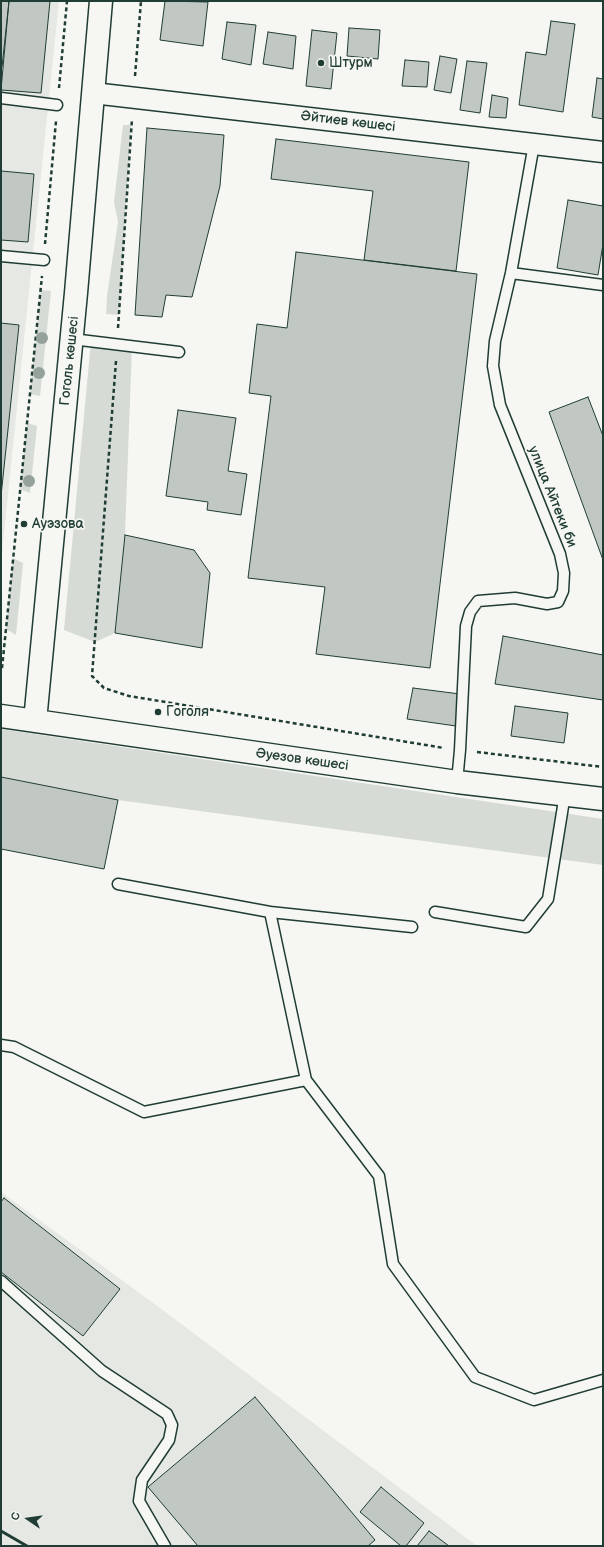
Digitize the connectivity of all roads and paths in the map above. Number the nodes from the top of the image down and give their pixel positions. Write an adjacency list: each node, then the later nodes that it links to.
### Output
1 (66, 1): 5 (path)
2 (101, 1): 3 (main road, Гоголь көшесі)
3 (93, 93): 6 (street, Әйтиев көшесі); 12 (main road, Гоголь көшесі)
4 (1, 98): 5 (lane)
5 (57, 105): 9 (path)
6 (534, 144): 7 (street, Әйтиев көшесі); 10 (lane, улица Айтеки би)
7 (603, 152)
8 (1, 256): 9 (lane)
9 (44, 260): 14 (path)
10 (511, 273): 11 (lane); 18 (lane, улица Айтеки би)
11 (603, 286)
12 (72, 339): 13 (lane); 17 (main road, Гоголь көшесі)
13 (179, 352)
14 (2, 668)
15 (92, 676): 18 (path)
16 (1, 716): 17 (main road, Әуезов көшесі)
17 (35, 721): 20 (main road, Әуезов көшесі)
18 (460, 750): 19 (path); 20 (lane, улица Айтеки би)
19 (603, 767)
20 (457, 782): 21 (main road, Әуезов көшесі)
21 (565, 794): 22 (main road, Әуезов көшесі); 25 (lane)
22 (603, 799)
23 (118, 884): 24 (lane)
24 (270, 912): 26 (lane); 28 (lane)
25 (435, 912)
26 (412, 927)
27 (1, 1045): 28 (lane)
28 (306, 1080): 30 (lane)
29 (1, 1280): 31 (lane)
30 (603, 1380)
31 (164, 1546)

